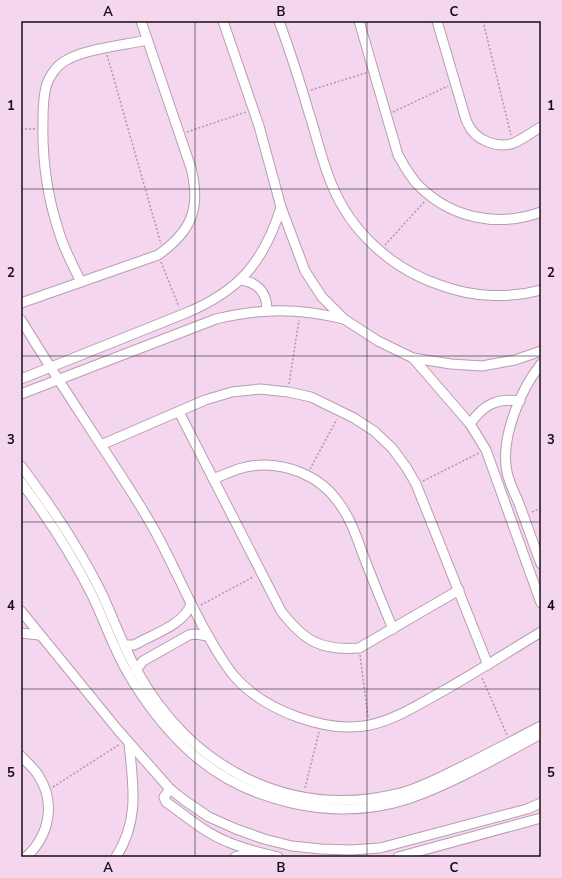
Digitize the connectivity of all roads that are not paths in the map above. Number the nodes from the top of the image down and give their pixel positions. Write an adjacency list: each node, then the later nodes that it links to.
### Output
1 (140, 21): 6 (street)
2 (223, 21): 8 (street)
3 (279, 21): 12 (street)
4 (359, 21): 9 (street)
5 (437, 21): 7 (street)
6 (147, 40): 11 (street); 11 (street)
7 (541, 127)
8 (281, 208): 10 (street); 15 (street)
9 (541, 212)
10 (240, 280): 14 (street); 20 (street)
11 (81, 282): 13 (street)
12 (541, 290)
13 (21, 304)
14 (268, 310): 15 (street); 22 (street)
15 (344, 319): 18 (street)
16 (21, 320): 20 (street)
17 (541, 351): 18 (street)
18 (413, 358): 26 (street)
19 (541, 364): 24 (street)
20 (51, 368): 21 (street); 22 (street)
21 (21, 379)
22 (58, 380): 23 (street); 27 (street)
23 (21, 394)
24 (520, 401): 26 (street); 31 (street)
25 (179, 412): 27 (street); 29 (street); 32 (street)
26 (470, 424): 33 (street)
27 (101, 445): 34 (street)
28 (21, 466): 41 (street)
29 (214, 480): 36 (street); 36 (street)
30 (21, 482): 45 (street)
31 (541, 564)
32 (459, 590): 36 (street); 42 (street)
33 (541, 603)
34 (192, 607): 40 (street); 41 (street)
35 (21, 612): 39 (street)
36 (393, 629)
37 (541, 632): 42 (street)
38 (21, 633): 39 (street)
39 (39, 634): 46 (street)
40 (208, 636): 42 (street); 43 (street)
41 (124, 645): 43 (street)
42 (488, 665)
43 (136, 670): 44 (street)
44 (541, 726)
45 (541, 734)
46 (128, 741): 48 (street); 53 (street)
47 (22, 760): 52 (street)
48 (170, 788): 49 (street); 51 (street)
49 (541, 803)
50 (538, 820): 56 (street)
51 (257, 852): 54 (street); 55 (street)
52 (26, 857)
53 (116, 857)
54 (236, 857)
55 (278, 857)
56 (398, 857)

